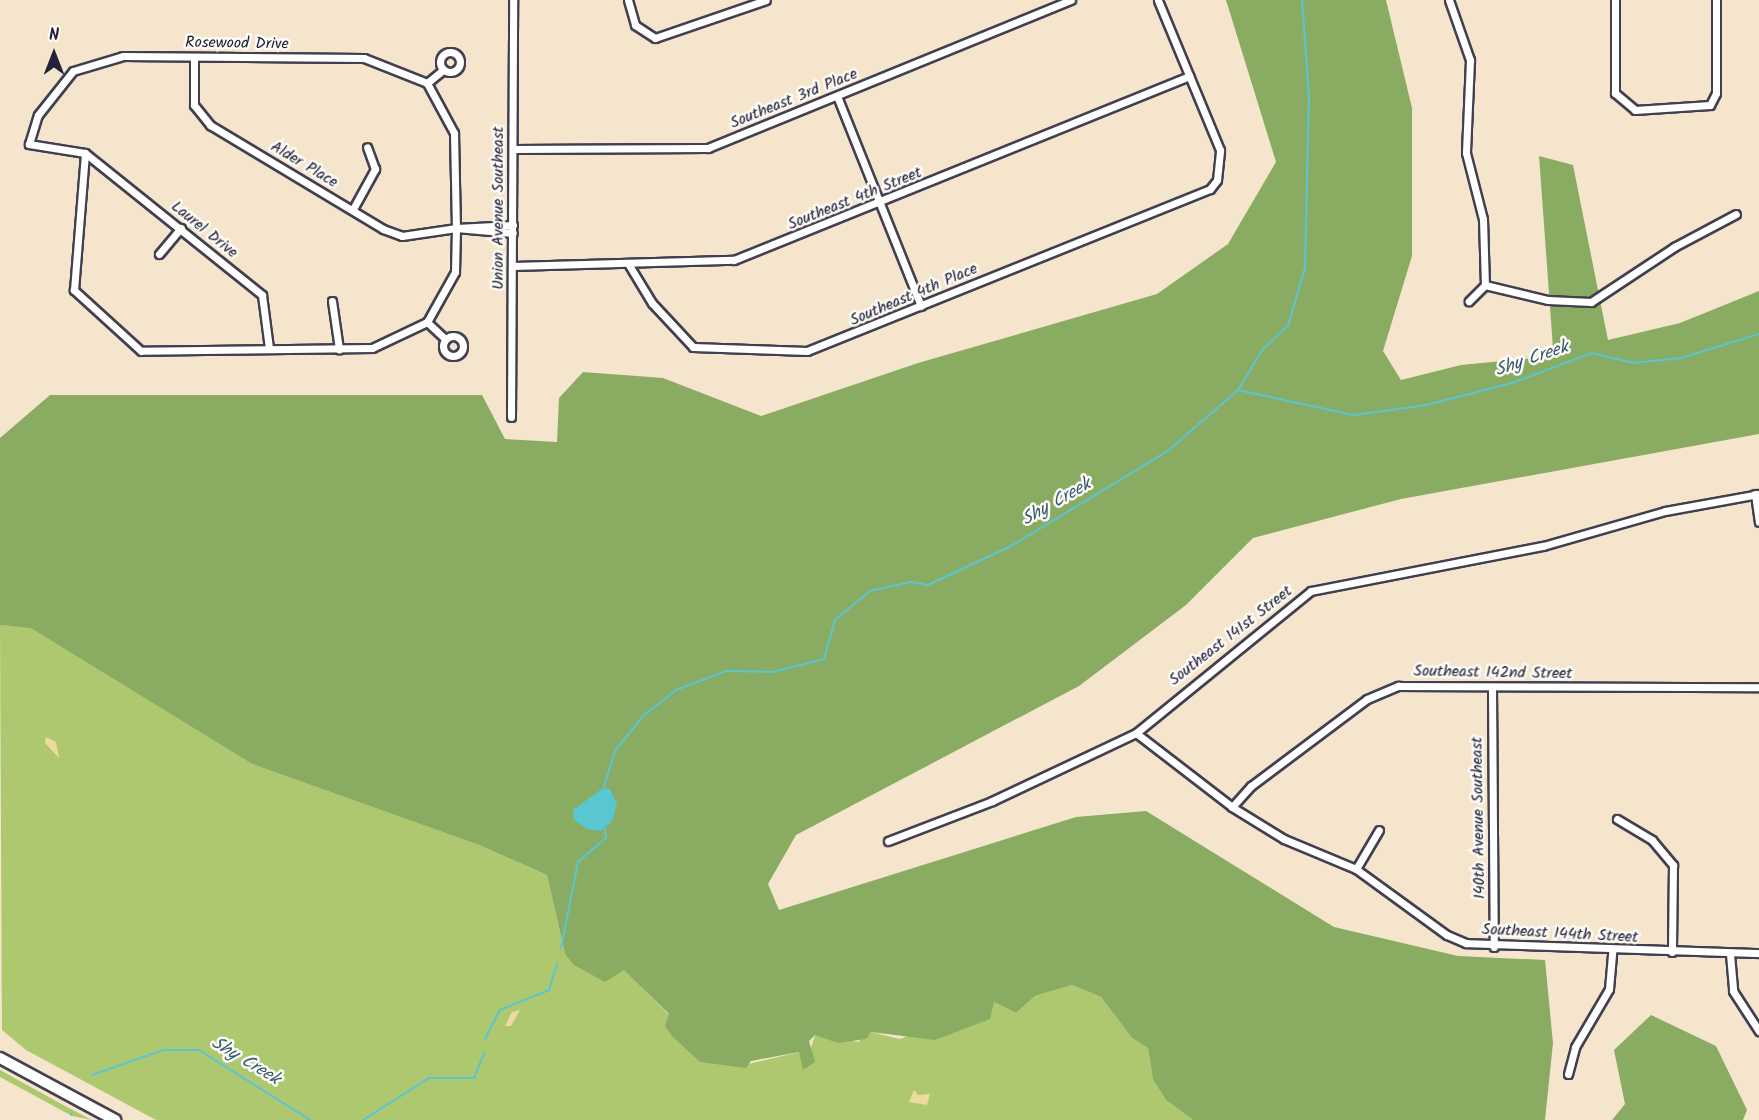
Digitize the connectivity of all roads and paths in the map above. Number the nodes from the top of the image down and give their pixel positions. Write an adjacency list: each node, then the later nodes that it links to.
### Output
1 (513, 0): 15 (street, Union Avenue Southeast)
2 (628, 0): 3 (street)
3 (766, 0)
4 (1071, 0): 13 (street, Southeast 3rd Place)
5 (1158, 0): 11 (street)
6 (1449, 0): 27 (street)
7 (1615, 0): 8 (street)
8 (1716, 0)
9 (194, 57): 12 (street, Rosewood Drive); 16 (street, Rosewood Drive); 18 (street, Alder Place)
10 (443, 70): 12 (street)
11 (1190, 76): 17 (street, Southeast 4th Street); 30 (street, Southeast 4th Place)
12 (427, 83): 22 (street)
13 (837, 96): 15 (street, Southeast 3rd Place); 17 (street)
14 (367, 147): 18 (street)
15 (513, 149): 20 (street, Union Avenue Southeast)
16 (85, 153): 21 (street, Laurel Drive); 33 (street)
17 (879, 205): 25 (street, Southeast 4th Street); 30 (street)
18 (353, 209): 22 (street, Alder Place)
19 (1736, 214): 27 (street)
20 (513, 225): 22 (street); 23 (street, Union Avenue Southeast)
21 (181, 228): 24 (street); 33 (street, Laurel Drive)
22 (456, 228): 23 (street); 31 (street)
23 (513, 233): 26 (street, Union Avenue Southeast)
24 (159, 254)
25 (629, 265): 26 (street, Southeast 4th Street); 30 (street, Southeast 4th Place)
26 (513, 266): 35 (street, Union Avenue Southeast)
27 (1485, 285): 29 (street)
28 (332, 301): 34 (street)
29 (1469, 301)
30 (921, 306)
31 (428, 322): 32 (street); 34 (street)
32 (445, 339)
33 (269, 348): 34 (street)
34 (339, 349)
35 (512, 417)
36 (1757, 494): 37 (street); 40 (street, Southeast 141st Street)
37 (1759, 522)
38 (1759, 687): 39 (street, Southeast 142nd Street)
39 (1492, 688): 41 (street, Southeast 142nd Street); 46 (street, 140th Avenue Southeast)
40 (1136, 733): 41 (street, Southeast 144th Street); 44 (street, Southeast 141st Street)
41 (1232, 807): 45 (street, Southeast 144th Street)
42 (1617, 819): 48 (street)
43 (1379, 830): 45 (street)
44 (888, 841)
45 (1356, 869): 46 (street, Southeast 144th Street)
46 (1494, 946): 47 (street, Southeast 144th Street)
47 (1612, 951): 48 (street, Southeast 144th Street); 53 (street)
48 (1672, 952): 50 (street, Southeast 144th Street)
49 (1759, 953): 50 (street, Southeast 144th Street)
50 (1730, 954): 51 (street)
51 (1759, 1031)
52 (0, 1058): 54 (main road)
53 (1568, 1074)
54 (115, 1120)

